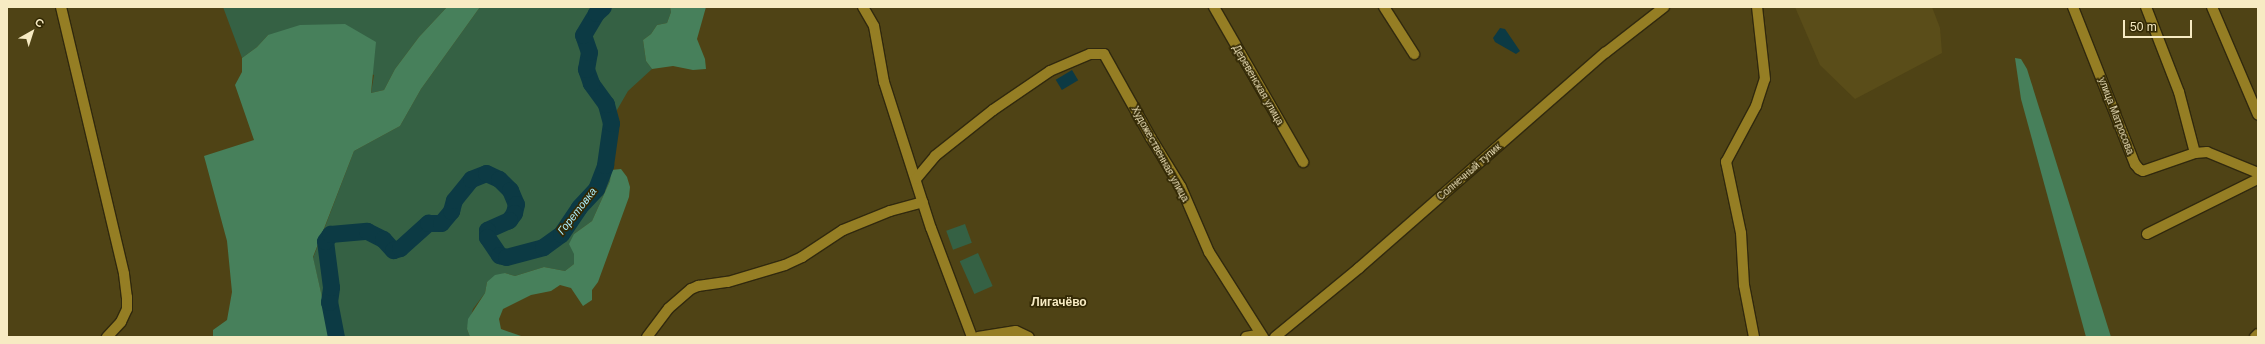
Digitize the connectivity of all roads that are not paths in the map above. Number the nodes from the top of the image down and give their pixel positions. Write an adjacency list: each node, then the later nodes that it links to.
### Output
1 (61, 7): 21 (street)
2 (863, 7): 15 (street)
3 (1214, 7): 13 (street, Деревенская улица)
4 (1384, 7): 10 (street)
5 (1664, 7): 27 (street, Солнечный тупик)
6 (1757, 7): 28 (street)
7 (2073, 7): 12 (street, улица Матросова)
8 (2146, 7): 12 (street)
9 (2212, 7): 11 (street)
10 (1414, 54)
11 (2258, 115)
12 (2196, 153): 14 (street, улица Матросова)
13 (1302, 162)
14 (2258, 173)
15 (916, 178): 17 (street); 20 (street, Художественная улица)
16 (2258, 179): 18 (street)
17 (923, 202): 22 (street); 23 (street)
18 (2146, 234)
19 (2258, 334): 29 (street)
20 (1262, 335): 26 (street)
21 (107, 337)
22 (647, 337)
23 (972, 337)
24 (978, 337): 25 (street)
25 (1029, 337)
26 (1246, 337)
27 (1275, 337)
28 (1754, 337)
29 (2255, 337)

